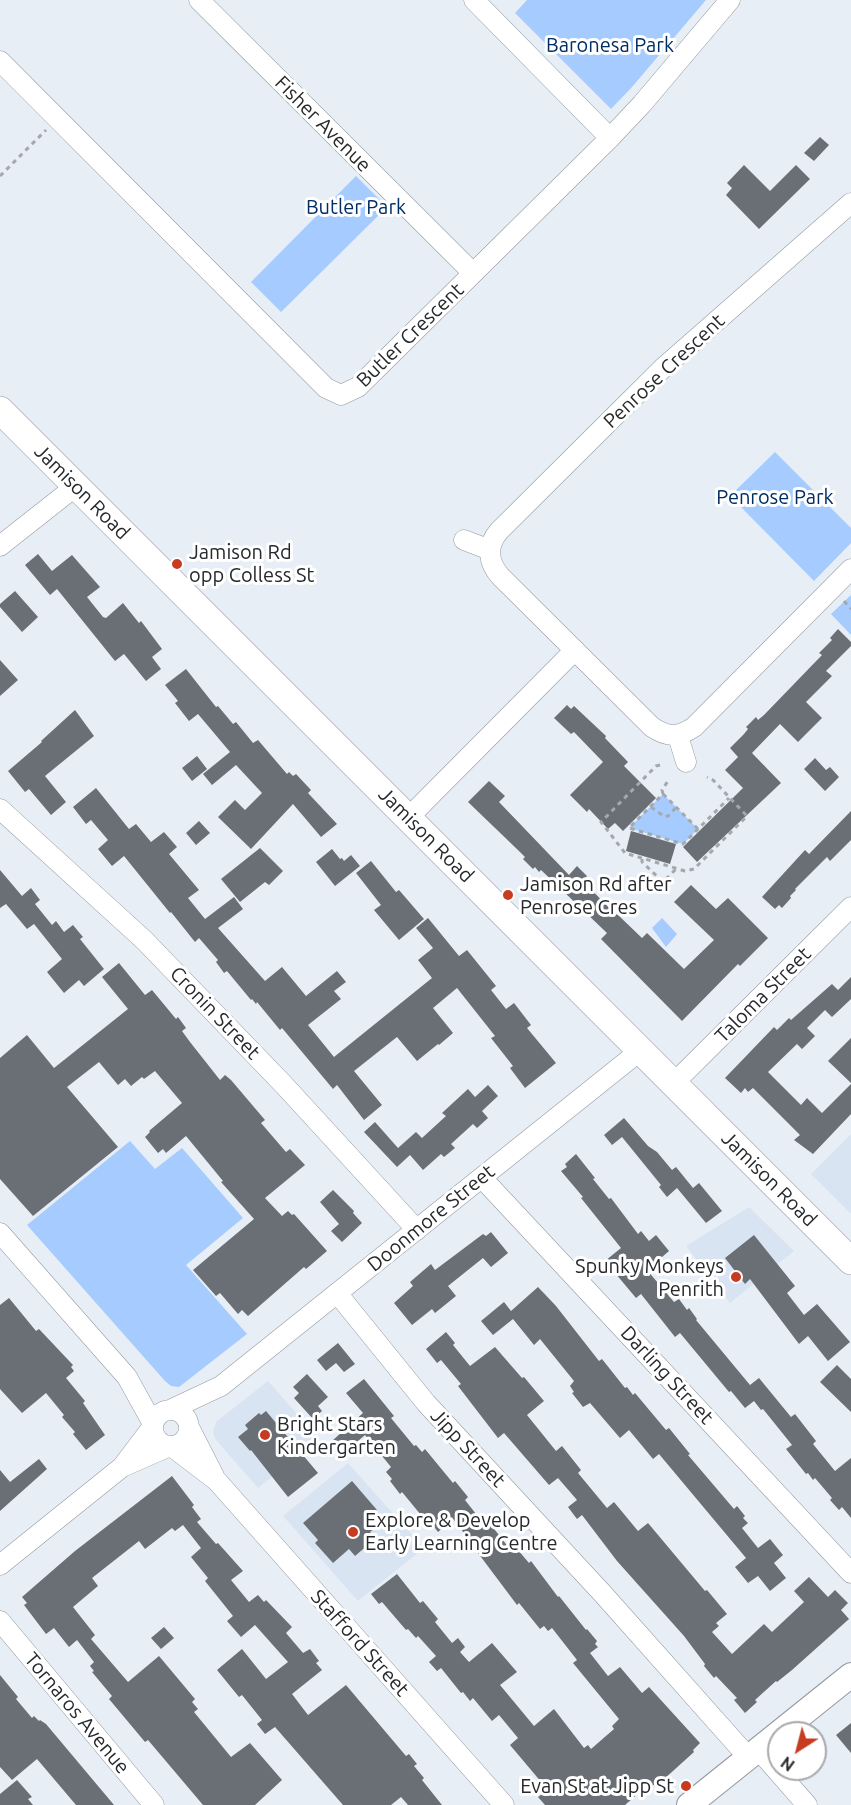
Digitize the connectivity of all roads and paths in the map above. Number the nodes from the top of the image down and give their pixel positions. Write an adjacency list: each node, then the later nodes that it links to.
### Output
1 (200, 0): 9 (street, Fisher Avenue)
2 (474, 0): 6 (street)
3 (730, 0): 6 (street, Butler Crescent)
4 (0, 61): 5 (street, Butler Crescent)
5 (58, 118): 7 (path); 9 (street, Butler Crescent)
6 (610, 138): 9 (street, Butler Crescent)
7 (0, 176)
8 (851, 202): 14 (street, Penrose Crescent)
9 (473, 273)
10 (0, 410): 11 (main road, Jamison Road)
11 (76, 486): 13 (street); 27 (main road, Jamison Road)
12 (464, 540): 14 (street)
13 (0, 546)
14 (490, 550): 16 (street)
15 (851, 569): 17 (street)
16 (575, 650): 17 (street); 27 (street)
17 (678, 736): 18 (street)
18 (686, 762)
19 (660, 765): 29 (path)
20 (707, 777): 23 (path)
21 (668, 781): 22 (path)
22 (663, 795): 24 (path); 25 (path)
23 (729, 798): 28 (path); 30 (path)
24 (651, 807): 25 (path); 28 (path)
25 (676, 807): 28 (path)
26 (0, 809): 35 (street, Cronin Street)
27 (409, 817): 32 (main road, Jamison Road)
28 (698, 829)
29 (642, 859): 30 (path); 30 (path)
30 (676, 869)
31 (851, 907): 33 (street, Taloma Street)
32 (642, 1050): 33 (main road, Jamison Road); 34 (street, Doonmore Street)
33 (674, 1083): 37 (main road, Jamison Road)
34 (482, 1178): 35 (street, Doonmore Street); 48 (street, Darling Street)
35 (417, 1230): 38 (street, Doonmore Street)
36 (0, 1233): 39 (street)
37 (851, 1261)
38 (338, 1293): 40 (street, Doonmore Street); 51 (street, Jipp Street)
39 (127, 1377): 41 (street); 42 (street)
40 (221, 1386): 41 (street, Doonmore Street); 43 (street, Doonmore Street)
41 (172, 1409): 42 (street); 43 (street)
42 (153, 1425): 44 (street); 45 (street)
43 (190, 1429): 44 (street); 46 (street, Stafford Street)
44 (170, 1446): 45 (street); 46 (street, Stafford Street)
45 (122, 1467): 47 (street)
46 (217, 1481): 53 (street, Stafford Street)
47 (0, 1565)
48 (851, 1573)
49 (0, 1621): 52 (street, Tornaros Avenue)
50 (851, 1675): 51 (street)
51 (753, 1753): 54 (street); 55 (street, Jipp Street)
52 (154, 1805)
53 (504, 1805)
54 (689, 1805)
55 (807, 1805)

